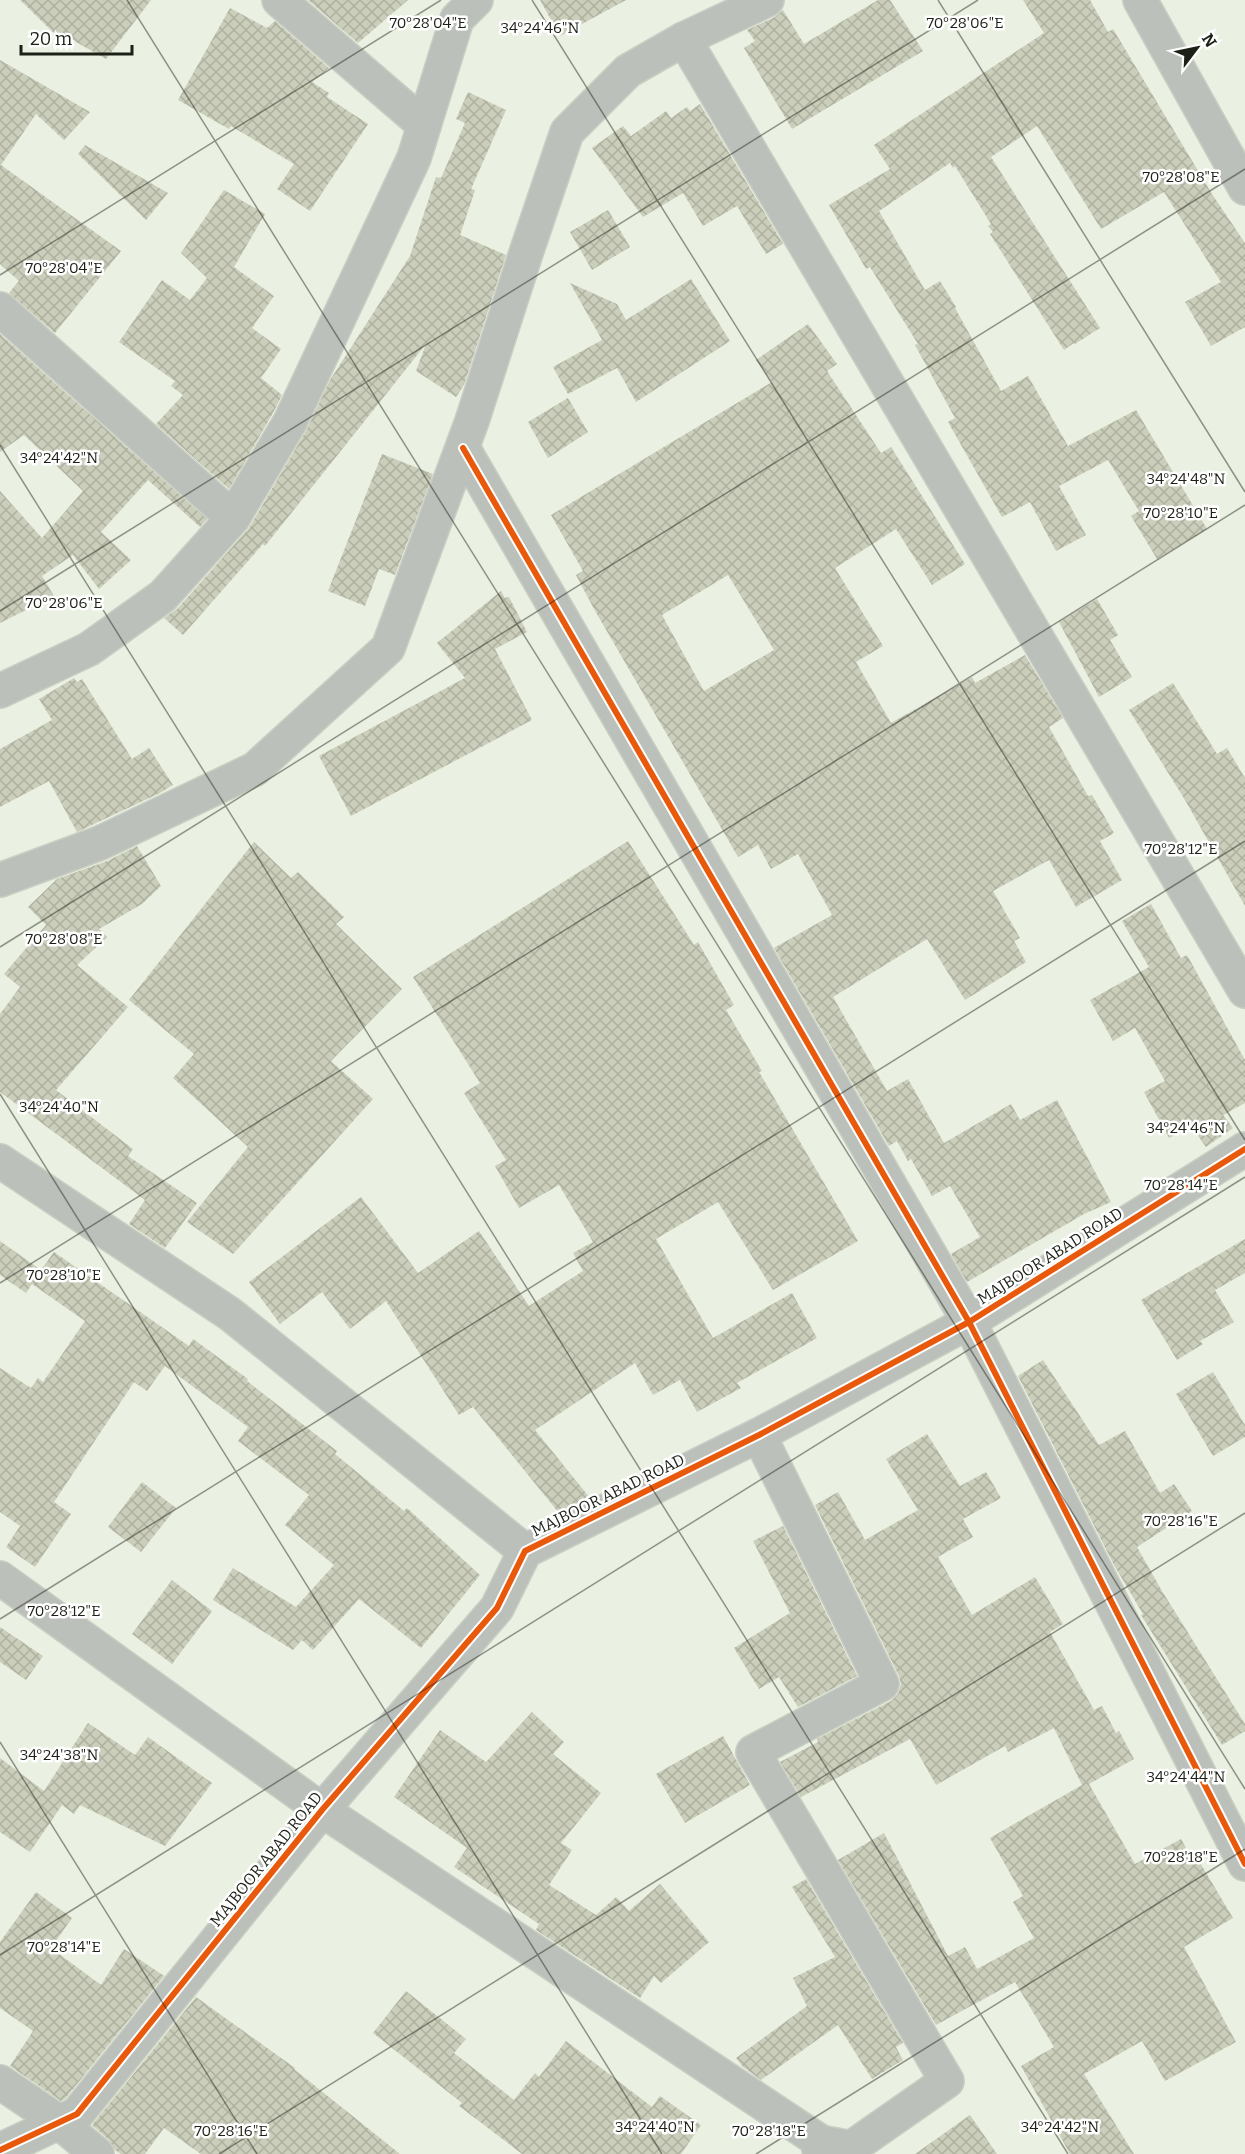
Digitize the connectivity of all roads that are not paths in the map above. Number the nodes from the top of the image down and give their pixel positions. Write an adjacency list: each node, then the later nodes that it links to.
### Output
1 (279, 0): 6 (street)
2 (476, 0): 6 (street)
3 (767, 0): 5 (street)
4 (1140, 0): 7 (street)
5 (684, 39): 9 (street); 13 (street)
6 (424, 124): 10 (street)
7 (1245, 188)
8 (0, 309): 10 (street)
9 (463, 448): 12 (street); 16 (street)
10 (233, 518): 11 (street)
11 (0, 691)
12 (0, 880)
13 (1245, 991)
14 (1245, 1149): 16 (street, MAJBOOR ABAD ROAD)
15 (0, 1161): 18 (street)
16 (969, 1322): 17 (street, MAJBOOR ABAD ROAD); 21 (street)
17 (759, 1435): 18 (street, MAJBOOR ABAD ROAD); 25 (street)
18 (525, 1551): 20 (street, MAJBOOR ABAD ROAD)
19 (0, 1578): 20 (street)
20 (322, 1810): 23 (street, MAJBOOR ABAD ROAD); 25 (street)
21 (1245, 1864)
22 (0, 2082): 23 (street)
23 (58, 2122): 24 (street, MAJBOOR ABAD ROAD); 26 (street)
24 (0, 2150)
25 (827, 2150)
26 (97, 2154)

